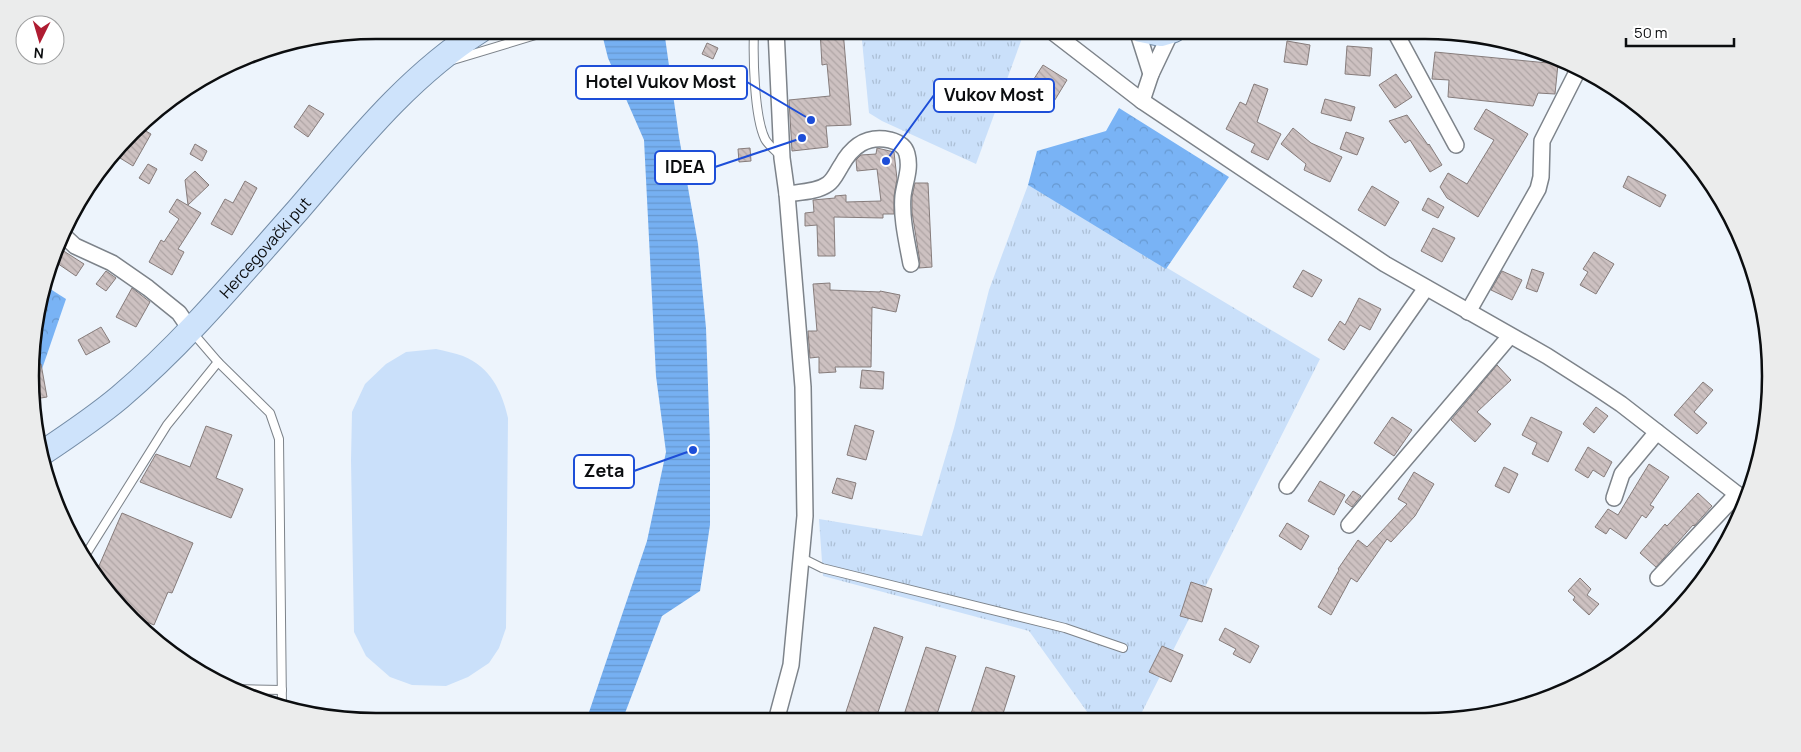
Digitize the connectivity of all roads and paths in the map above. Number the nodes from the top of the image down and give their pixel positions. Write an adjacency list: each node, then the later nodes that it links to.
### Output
1 (468, 39): 9 (main road, Hercegovački put)
2 (522, 39): 9 (lane)
3 (754, 39): 14 (lane)
4 (776, 39): 14 (street)
5 (1061, 39): 12 (street)
6 (1140, 39): 10 (street)
7 (1169, 39): 10 (street)
8 (1399, 39): 13 (street)
9 (429, 67): 20 (main road, Hercegovački put)
10 (1151, 74): 12 (street)
11 (1576, 75): 19 (street)
12 (1142, 101): 18 (street)
13 (1456, 145)
14 (782, 158): 15 (street)
15 (787, 194): 17 (street); 31 (street)
16 (68, 239): 20 (street)
17 (911, 264)
18 (1426, 288): 19 (street); 25 (street)
19 (1468, 312): 21 (street)
20 (190, 329): 22 (lane); 24 (main road, Hercegovački put)
21 (1510, 336): 23 (street); 29 (street)
22 (218, 362): 30 (lane); 35 (lane)
23 (1657, 432): 26 (street); 27 (street)
24 (47, 450)
25 (1287, 486)
26 (1740, 497)
27 (1614, 498)
28 (1739, 500): 32 (street)
29 (1349, 525)
30 (88, 551)
31 (802, 558): 33 (lane); 37 (street)
32 (1658, 578)
33 (1123, 648)
34 (251, 689): 35 (lane)
35 (282, 690): 36 (lane)
36 (282, 700)
37 (778, 713)

